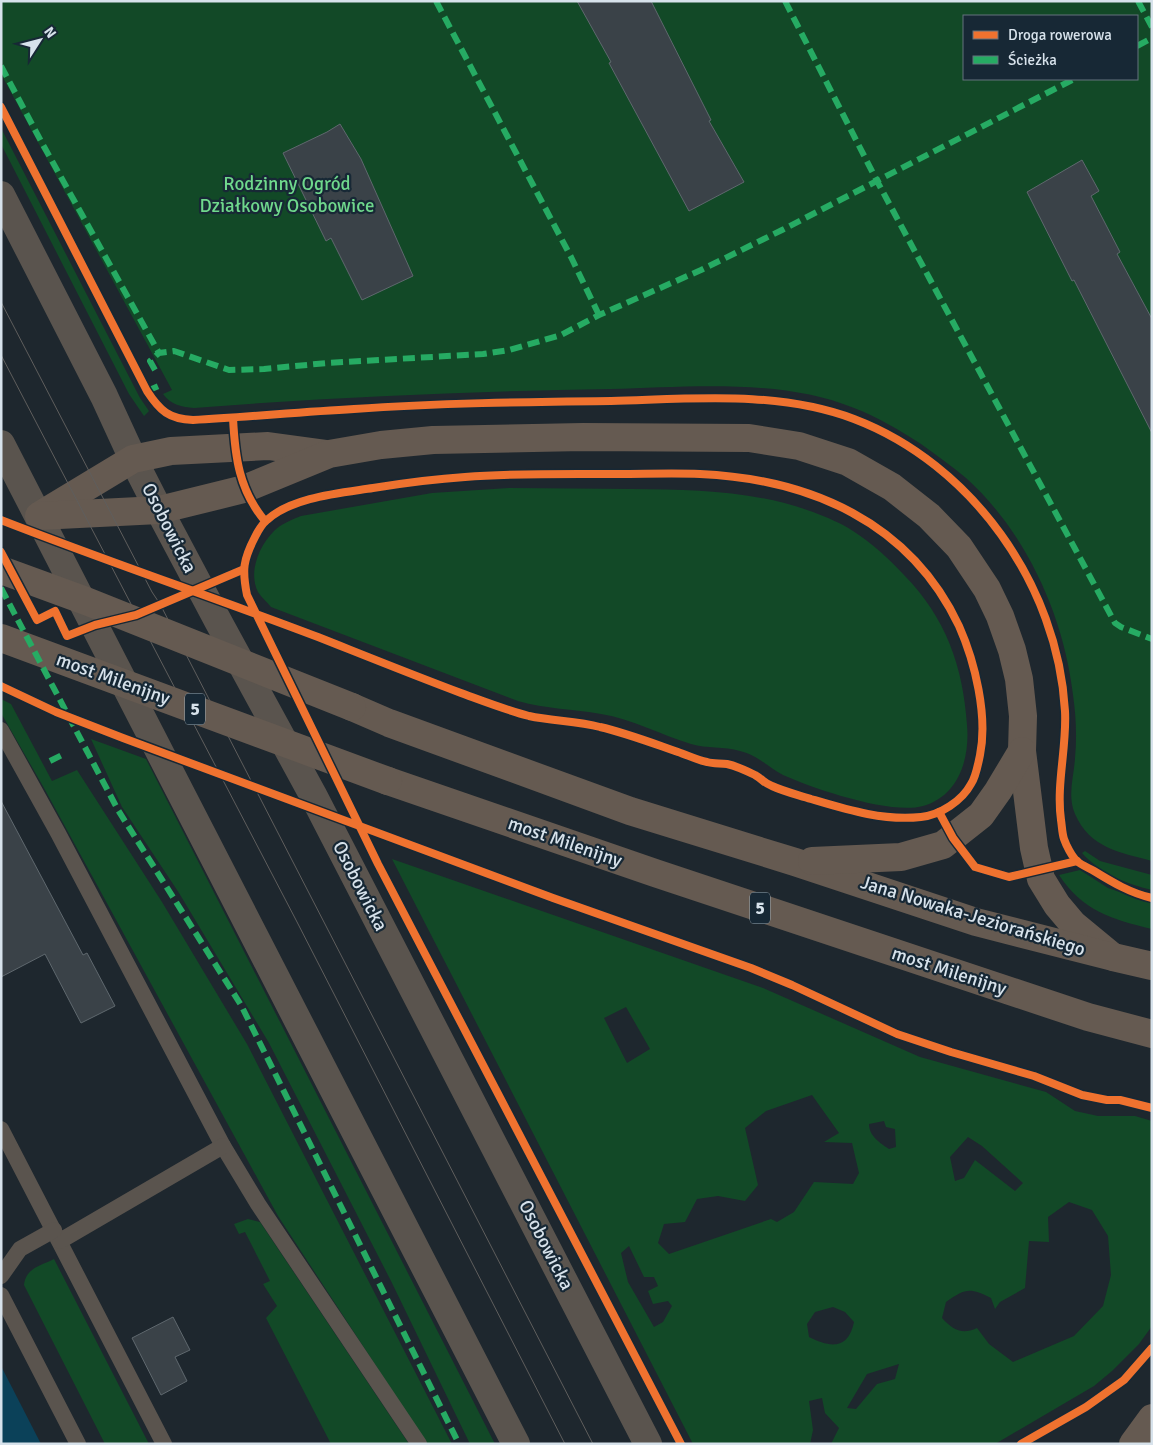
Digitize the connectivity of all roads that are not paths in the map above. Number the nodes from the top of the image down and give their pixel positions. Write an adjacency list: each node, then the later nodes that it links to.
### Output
1 (1, 195): 4 (street, Osobowicka)
2 (1, 444): 6 (street)
3 (329, 454): 4 (main road); 5 (main road); 10 (main road)
4 (133, 460): 5 (street, Osobowicka); 6 (main road)
5 (159, 510): 6 (main road); 24 (street, Osobowicka)
6 (39, 516): 23 (street)
7 (1, 570): 11 (main road, bridge)
8 (1, 638): 14 (main road, most Milenijny / 5, bridge)
9 (1, 730): 16 (lane)
10 (1022, 751): 11 (main road); 12 (main road)
11 (795, 862): 12 (main road, Jana Nowaka-Jeziorańskiego)
12 (1113, 957): 13 (main road, Jana Nowaka-Jeziorańskiego)
13 (1152, 966)
14 (1146, 1036)
15 (1, 1129): 17 (lane)
16 (223, 1146): 17 (lane); 22 (lane)
17 (57, 1235): 18 (lane); 21 (lane)
18 (1, 1276)
19 (1, 1295): 20 (lane)
20 (78, 1444)
21 (164, 1444)
22 (419, 1444)
23 (516, 1444)
24 (648, 1444)

